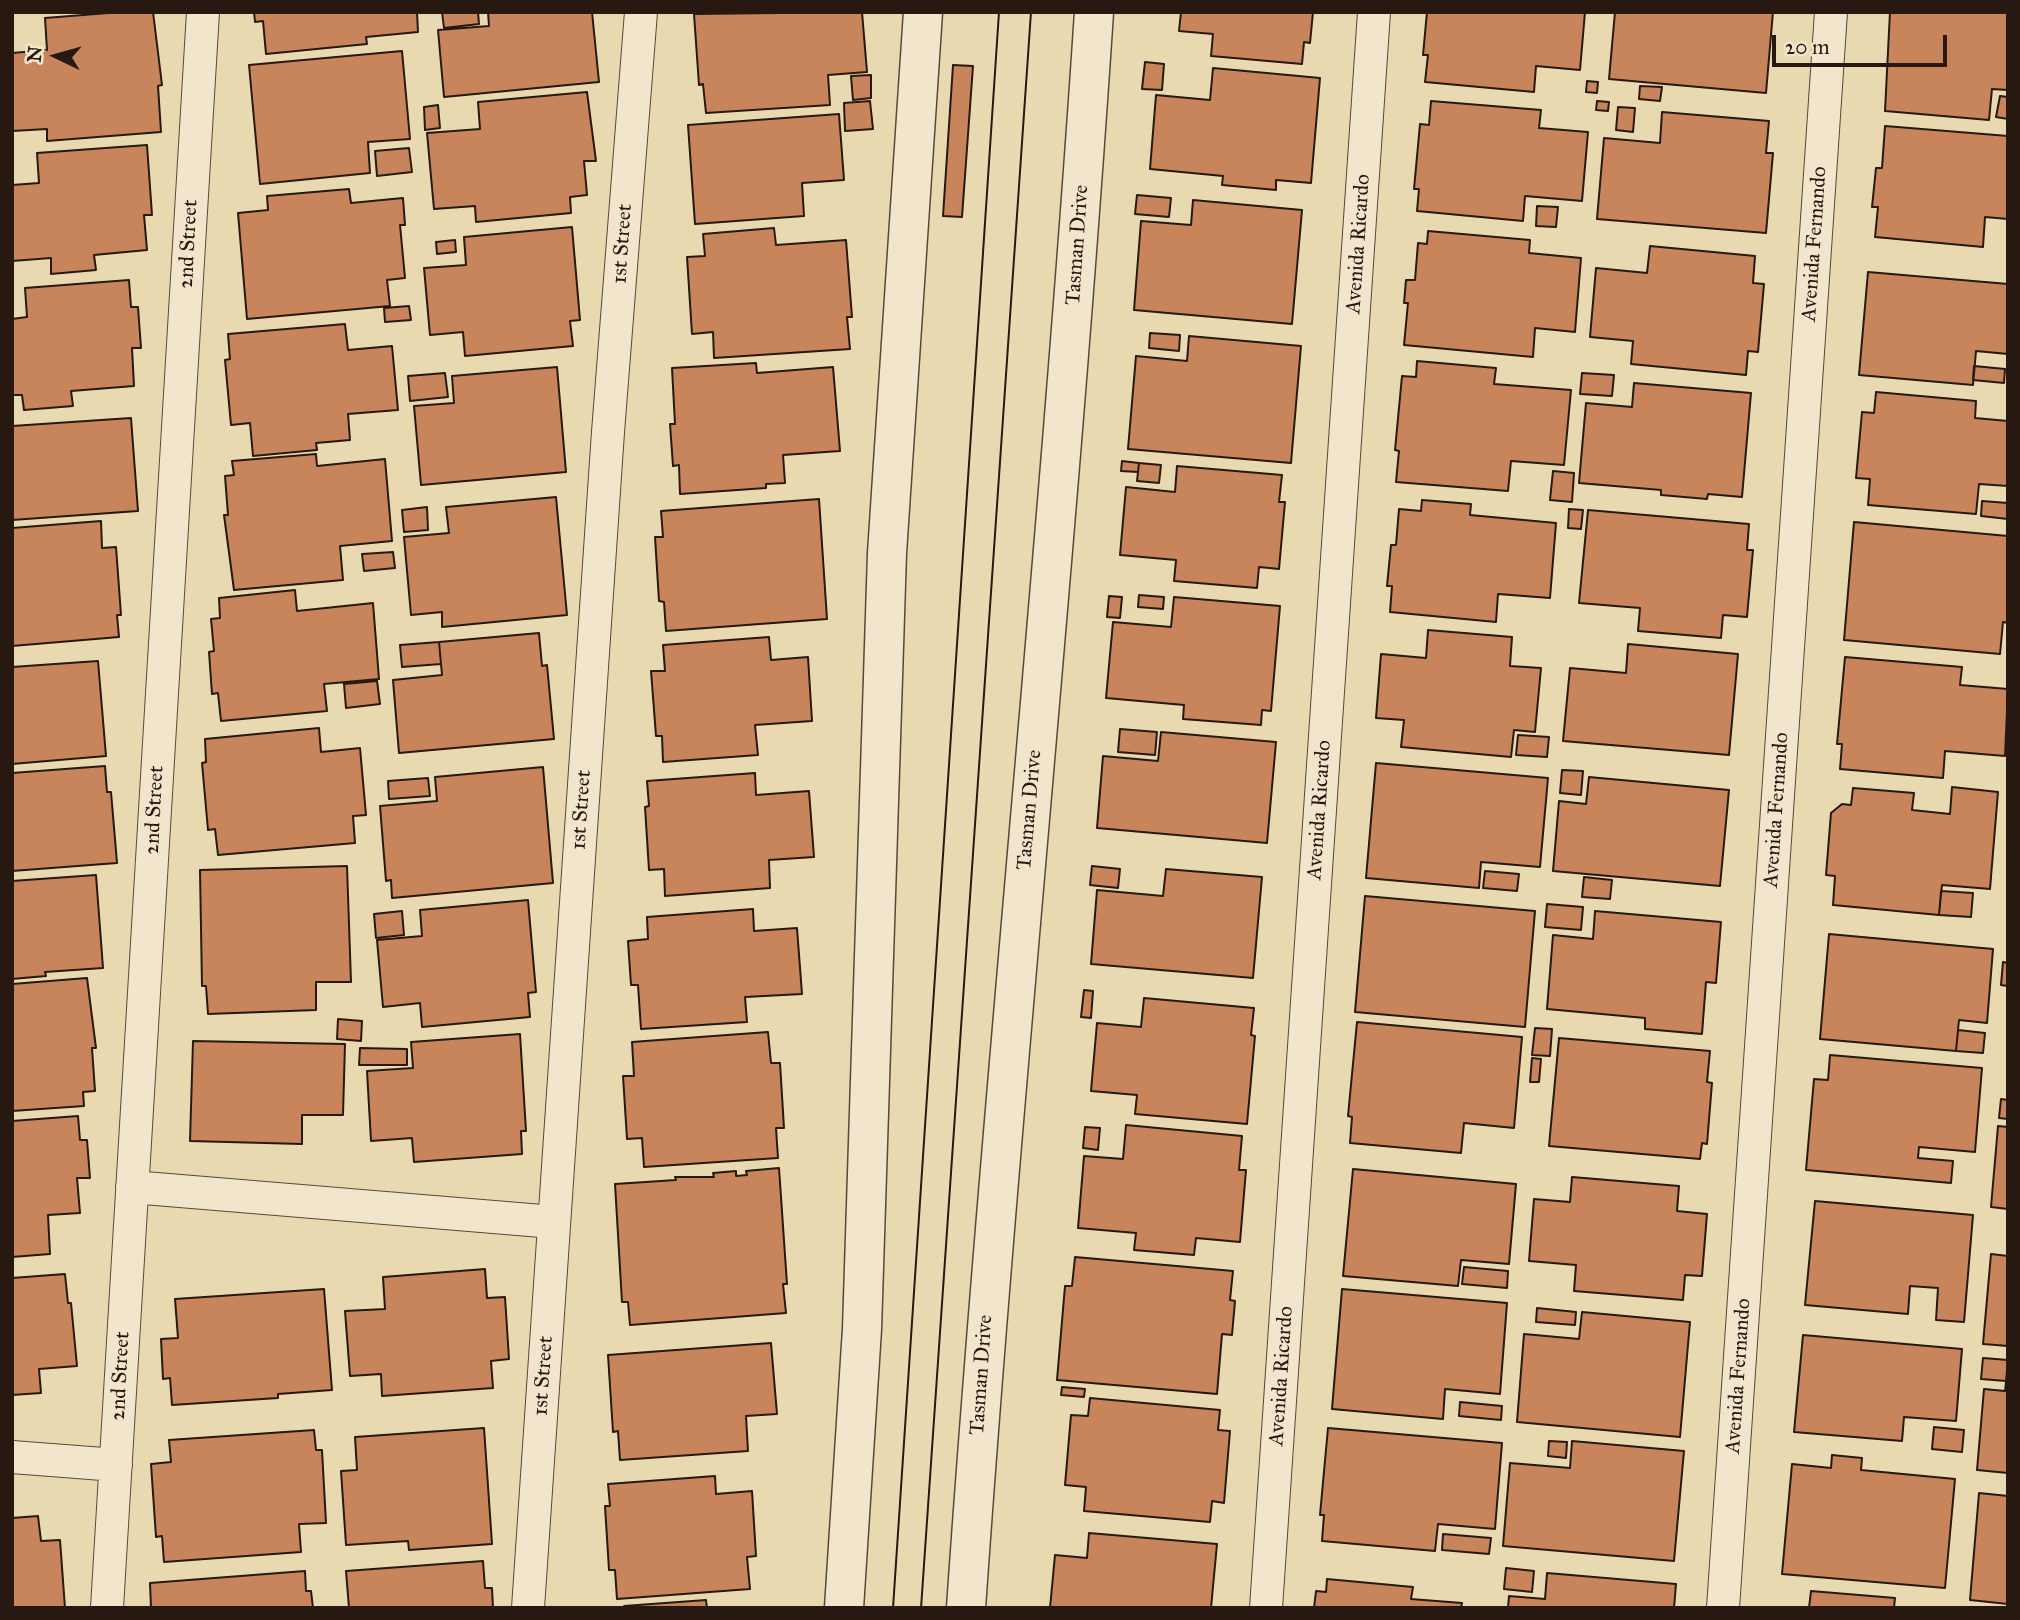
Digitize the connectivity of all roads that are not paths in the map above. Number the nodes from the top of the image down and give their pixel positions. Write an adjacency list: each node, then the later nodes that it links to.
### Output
1 (203, 12): 7 (lane, 2nd Street)
2 (641, 12): 8 (lane, 1st Street)
3 (923, 12): 13 (street)
4 (1094, 12): 14 (street, Tasman Drive)
5 (1374, 12): 15 (lane, Avenida Ricardo)
6 (1831, 12): 16 (lane, Avenida Fernando)
7 (132, 1187): 8 (lane); 10 (lane, 2nd Street)
8 (554, 1222): 12 (lane, 1st Street)
9 (12, 1457): 10 (lane)
10 (116, 1465): 11 (lane, 2nd Street)
11 (107, 1608)
12 (528, 1608)
13 (844, 1608)
14 (966, 1608)
15 (1266, 1608)
16 (1723, 1608)

